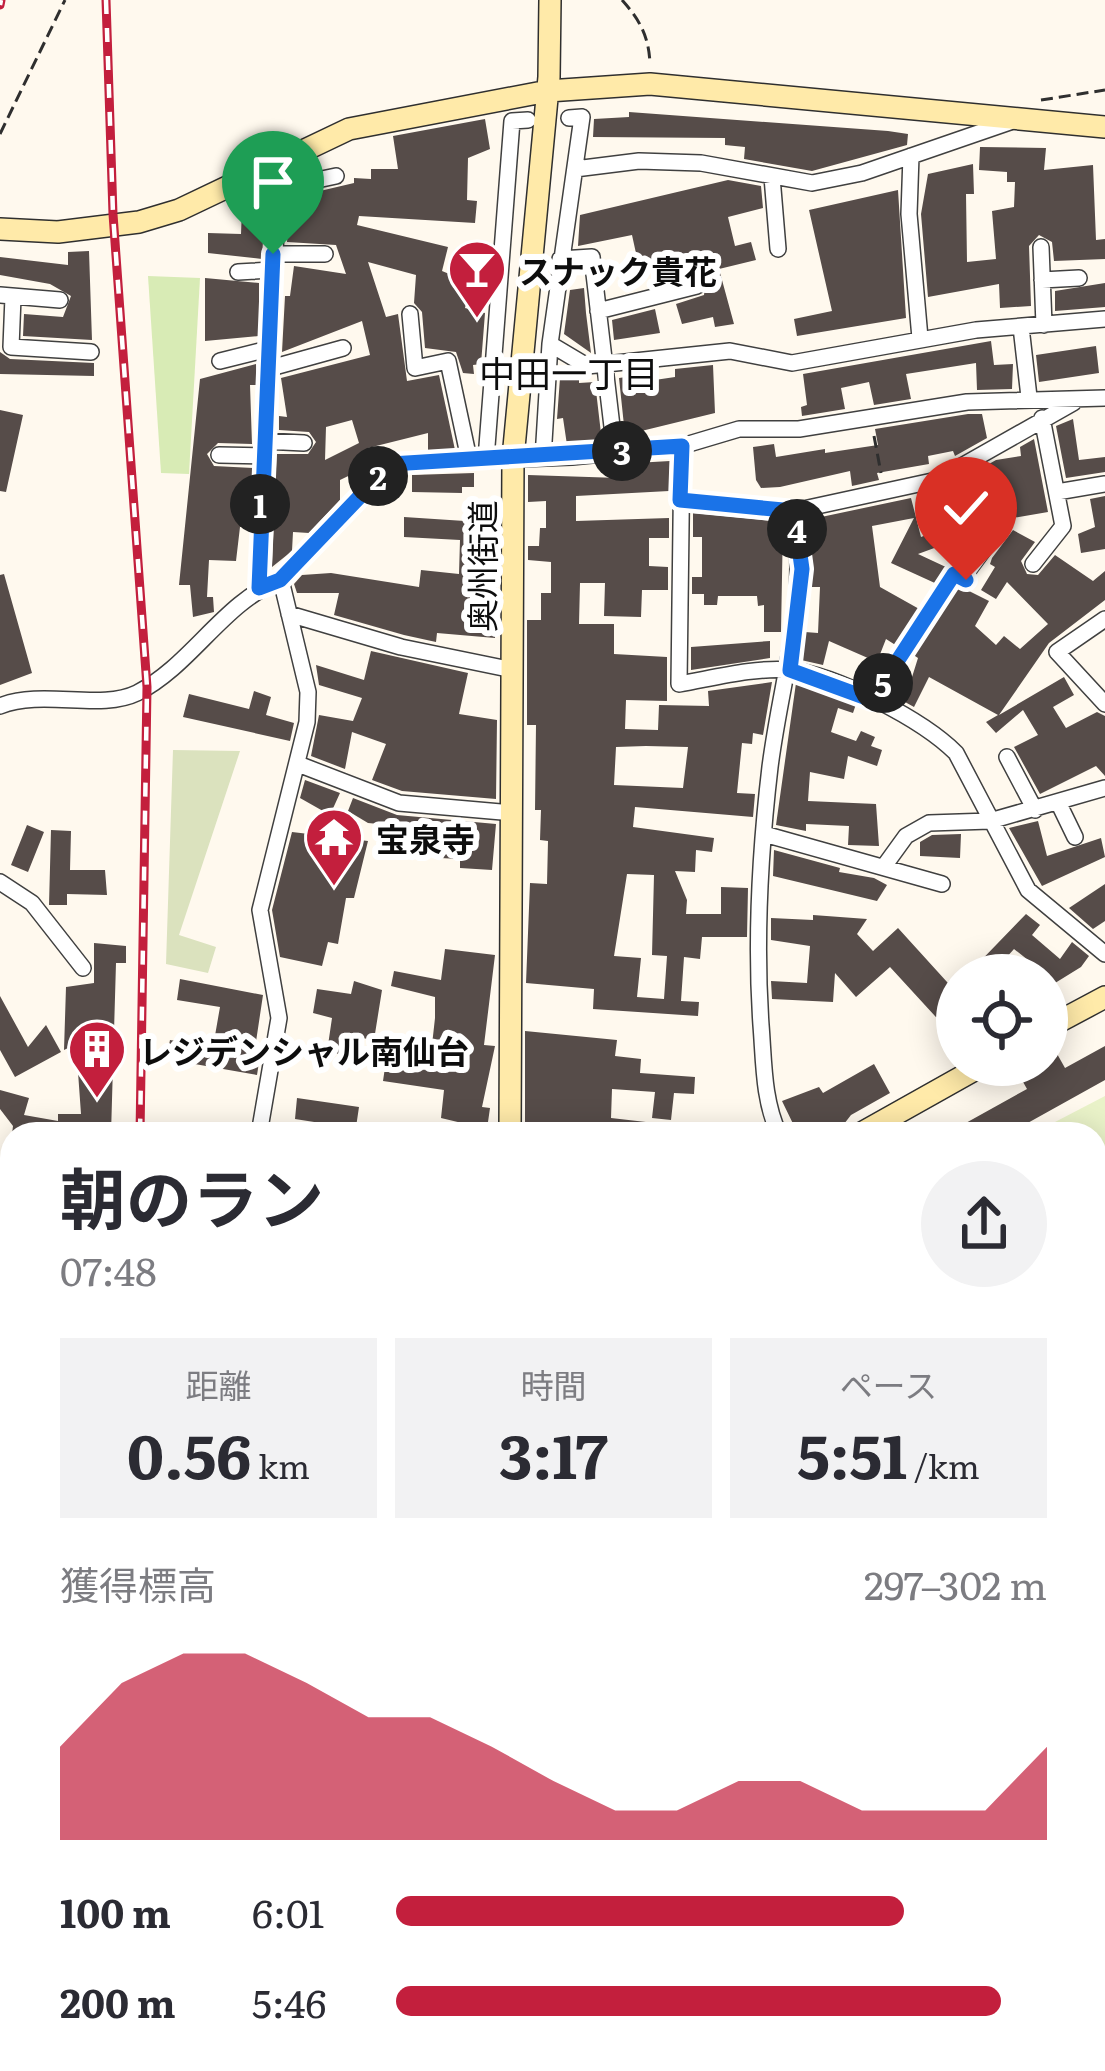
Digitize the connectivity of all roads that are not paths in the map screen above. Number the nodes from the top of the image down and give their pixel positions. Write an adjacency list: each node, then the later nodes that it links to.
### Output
1 (550, 0): 2 (street, 奥州街道)
2 (549, 84): 4 (street); 13 (street); 47 (street, 奥州街道)
3 (569, 118): 8 (street)
4 (1019, 119): 6 (street); 7 (street)
5 (528, 120): 49 (street)
6 (1105, 127)
7 (911, 156): 10 (street); 30 (street)
8 (575, 169): 10 (street); 17 (street)
9 (335, 176): 11 (street)
10 (772, 177): 15 (street)
11 (278, 189): 12 (street); 18 (street)
12 (242, 196)
13 (0, 229)
14 (1041, 247): 21 (street)
15 (778, 249)
16 (325, 254): 18 (street)
17 (560, 259): 25 (street); 31 (street)
18 (272, 262): 19 (street); 33 (street)
19 (238, 272)
20 (1079, 278): 21 (street)
21 (1042, 280): 28 (street)
22 (697, 286): 25 (street)
23 (7, 296): 24 (street); 34 (street)
24 (60, 300)
25 (598, 311): 36 (street)
26 (410, 314): 49 (street)
27 (1105, 319): 28 (street)
28 (1045, 325): 29 (street)
29 (1021, 327): 30 (street); 38 (street)
30 (920, 338): 36 (street)
31 (550, 344): 36 (street); 48 (street)
32 (343, 348): 37 (street)
33 (268, 349): 35 (street); 37 (street)
34 (91, 352)
35 (220, 361)
36 (602, 363): 45 (street)
37 (267, 370): 44 (street)
38 (1030, 398): 40 (street); 43 (street)
39 (1105, 398): 40 (street)
40 (1077, 401): 41 (street)
41 (1042, 418): 51 (street); 53 (street)
42 (304, 443): 44 (street)
43 (682, 446): 45 (street); 52 (street)
44 (263, 449): 46 (street); 57 (street)
45 (615, 452): 48 (street)
46 (220, 455)
47 (513, 458): 48 (street); 49 (street); 60 (street, 奥州街道)
48 (543, 458)
49 (477, 459): 56 (street)
50 (1105, 484): 51 (street)
51 (1057, 492): 55 (street)
52 (680, 500): 53 (street); 61 (street)
53 (794, 511): 61 (street)
54 (1006, 526): 62 (lane)
55 (1033, 564)
56 (280, 580): 57 (street); 58 (street)
57 (259, 588): 64 (street)
58 (289, 614): 60 (street); 66 (street)
59 (1105, 619): 63 (street)
60 (514, 670): 70 (street, 奥州街道)
61 (790, 670): 62 (street); 72 (street)
62 (872, 700): 71 (street)
63 (1105, 704)
64 (0, 706)
65 (1007, 758): 69 (street)
66 (298, 764): 70 (street); 82 (street)
67 (1105, 788): 68 (street)
68 (1059, 804): 69 (street); 73 (street)
69 (1035, 810): 71 (street)
70 (513, 813): 83 (street, 奥州街道)
71 (990, 821): 74 (street); 77 (street)
72 (764, 834): 74 (street); 84 (street)
73 (1076, 837)
74 (885, 866): 76 (street)
75 (0, 882): 78 (street)
76 (942, 884)
77 (1105, 954)
78 (83, 968)
79 (1105, 997): 80 (street)
80 (1068, 1017)
81 (946, 1086): 85 (street)
82 (261, 1122)
83 (510, 1122)
84 (775, 1122)
85 (881, 1122)

